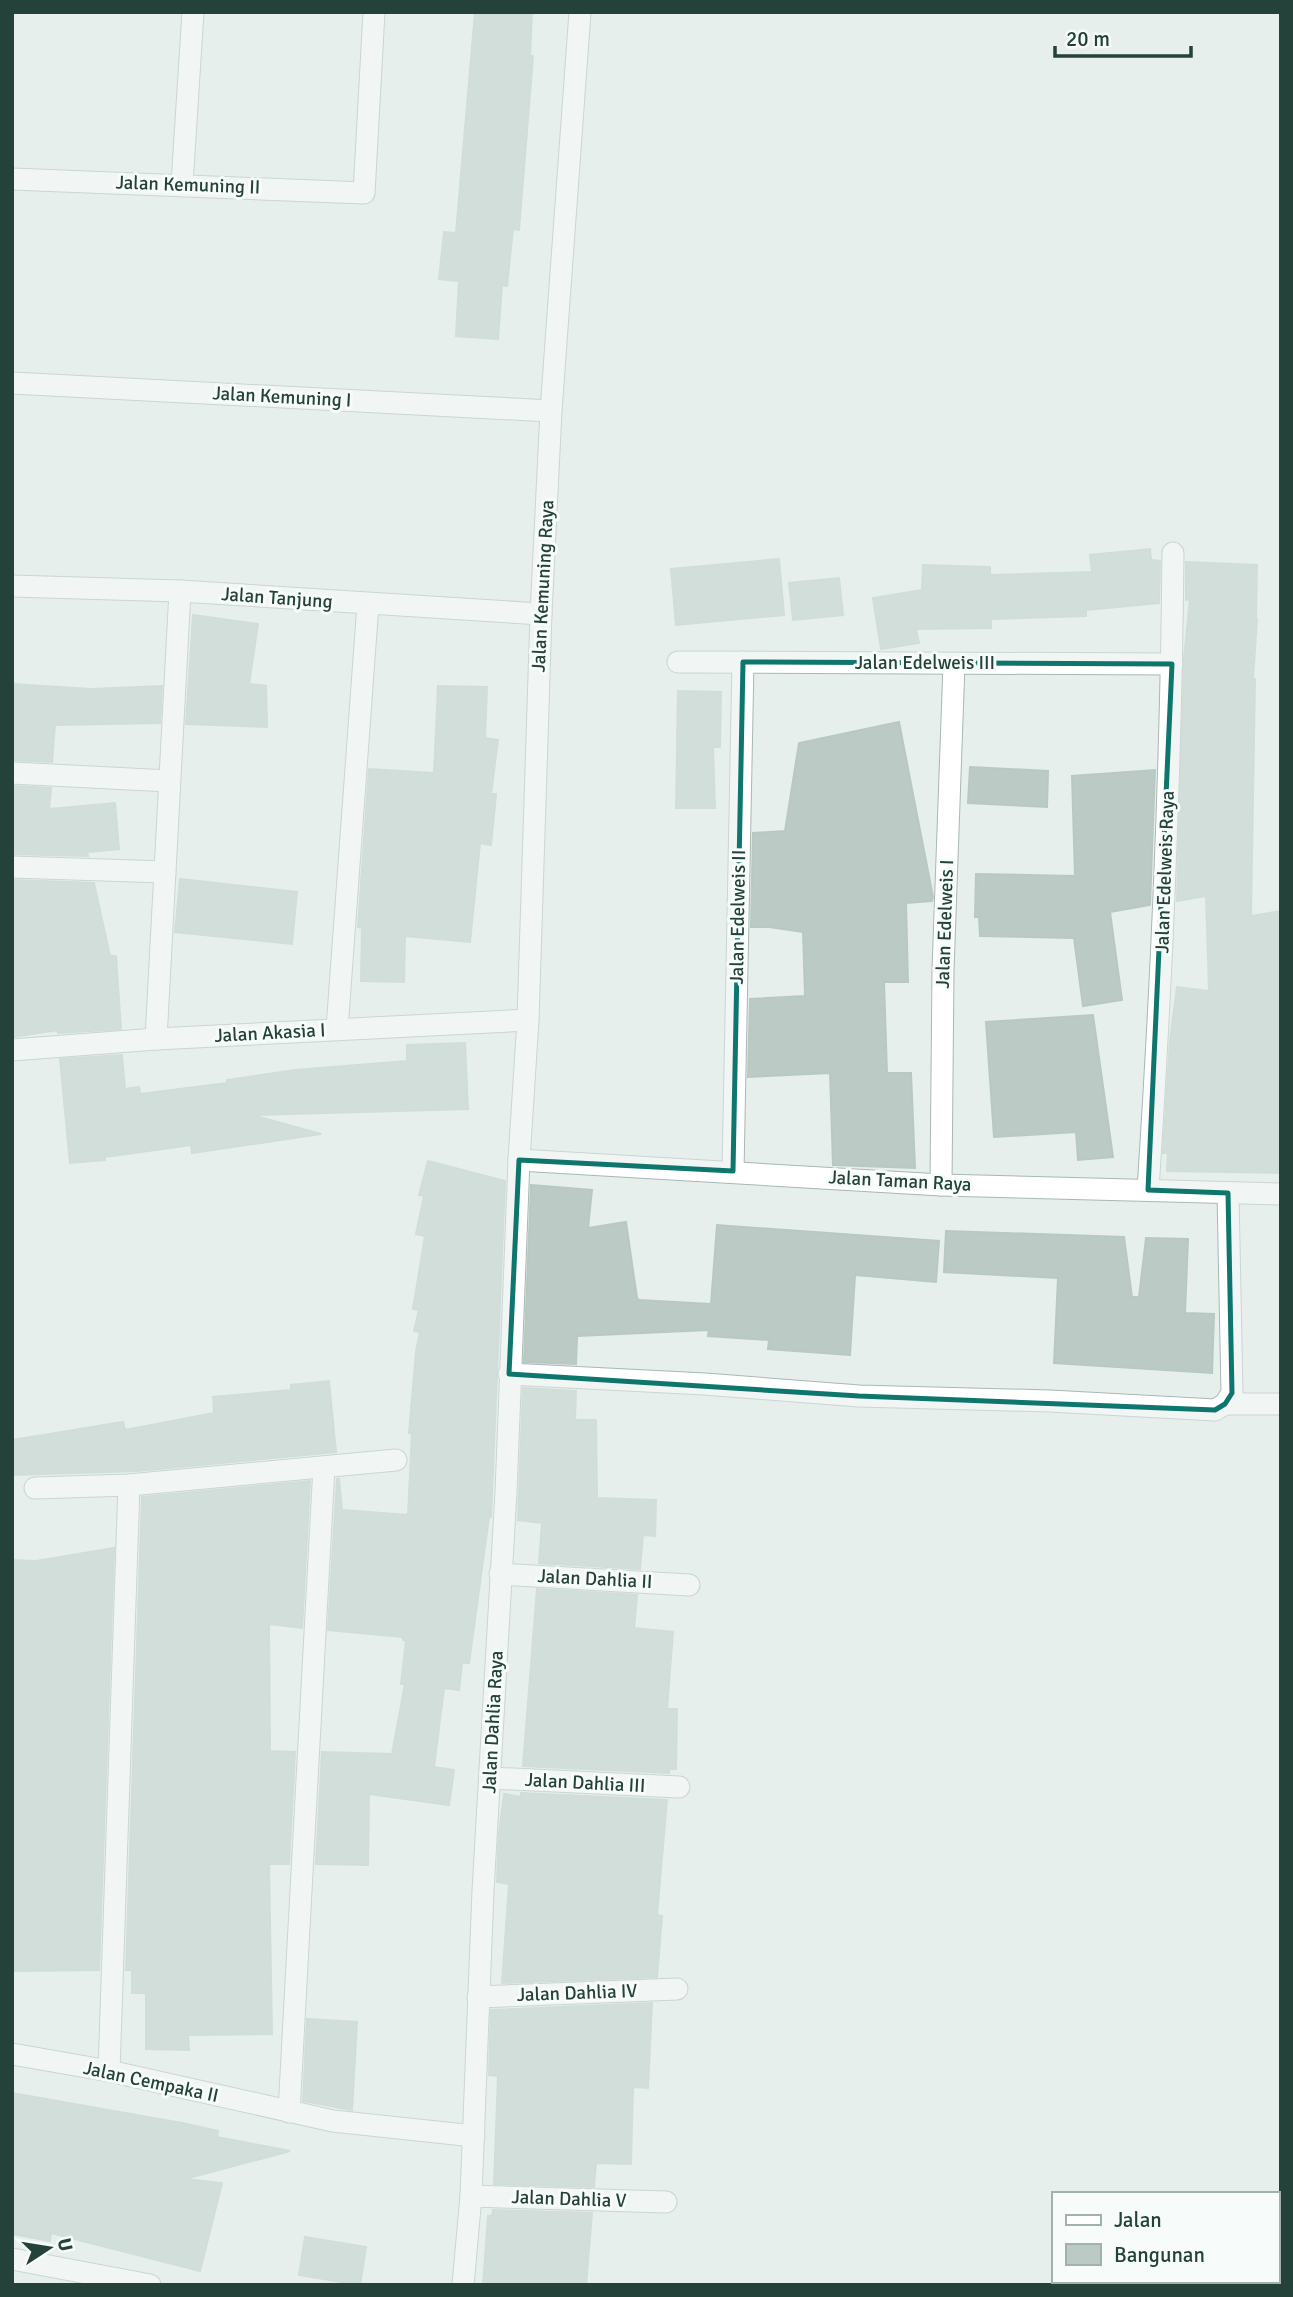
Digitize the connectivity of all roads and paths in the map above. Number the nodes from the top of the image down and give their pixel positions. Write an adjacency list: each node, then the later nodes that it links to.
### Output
1 (193, 12): 5 (street)
2 (374, 12): 5 (street, Jalan Kemuning II)
3 (580, 12): 7 (street, Jalan Kemuning Raya)
4 (12, 179): 5 (street, Jalan Kemuning II)
5 (182, 184)
6 (12, 383): 7 (street, Jalan Kemuning I)
7 (551, 411): 12 (street, Jalan Kemuning Raya)
8 (1173, 553): 16 (street, Jalan Edelweis Raya)
9 (12, 586): 10 (street, Jalan Tanjung)
10 (180, 591): 11 (street, Jalan Tanjung); 18 (street)
11 (368, 604): 12 (street, Jalan Tanjung); 22 (street)
12 (541, 614): 21 (street, Jalan Kemuning Raya)
13 (678, 662): 14 (street, Jalan Edelweis III)
14 (743, 662): 15 (street, Jalan Edelweis III); 26 (street, Jalan Edelweis II)
15 (954, 664): 16 (street, Jalan Edelweis III); 27 (street, Jalan Edelweis I)
16 (1172, 664): 28 (street, Jalan Edelweis Raya)
17 (12, 773): 18 (street)
18 (169, 781): 20 (street)
19 (12, 867): 20 (street)
20 (165, 872): 23 (street)
21 (528, 1020): 22 (street, Jalan Akasia I); 25 (street, Jalan Kemuning Raya)
22 (337, 1029): 23 (street, Jalan Akasia I)
23 (156, 1039): 24 (street, Jalan Akasia I)
24 (12, 1050)
25 (519, 1160): 26 (street, Jalan Taman Raya); 31 (street, Jalan Dahlia Raya)
26 (733, 1171): 27 (street, Jalan Taman Raya)
27 (941, 1185): 28 (street, Jalan Taman Raya)
28 (1148, 1190): 29 (street, Jalan Taman Raya)
29 (1228, 1193): 30 (street, Jalan Taman Raya); 32 (street)
30 (1281, 1194)
31 (509, 1374): 32 (street); 38 (street, Jalan Dahlia Raya)
32 (1225, 1404): 33 (street)
33 (1281, 1404)
34 (396, 1460): 35 (street)
35 (324, 1467): 36 (street); 46 (street)
36 (129, 1485): 37 (street); 45 (street)
37 (35, 1489)
38 (500, 1574): 39 (street, Jalan Dahlia II); 40 (street, Jalan Dahlia Raya)
39 (690, 1585)
40 (491, 1778): 41 (street, Jalan Dahlia III); 43 (street, Jalan Dahlia Raya)
41 (679, 1787)
42 (677, 1989): 43 (street, Jalan Dahlia IV)
43 (478, 1997): 47 (street, Jalan Dahlia Raya)
44 (12, 2054): 45 (street, Jalan Cempaka II)
45 (109, 2071): 46 (street, Jalan Cempaka II)
46 (289, 2112): 47 (street, Jalan Cempaka II)
47 (474, 2136): 48 (street, Jalan Dahlia Raya)
48 (471, 2196): 49 (street, Jalan Dahlia V); 52 (street, Jalan Dahlia Raya)
49 (667, 2202)
50 (12, 2259): 51 (street)
51 (150, 2285)
52 (463, 2285)

